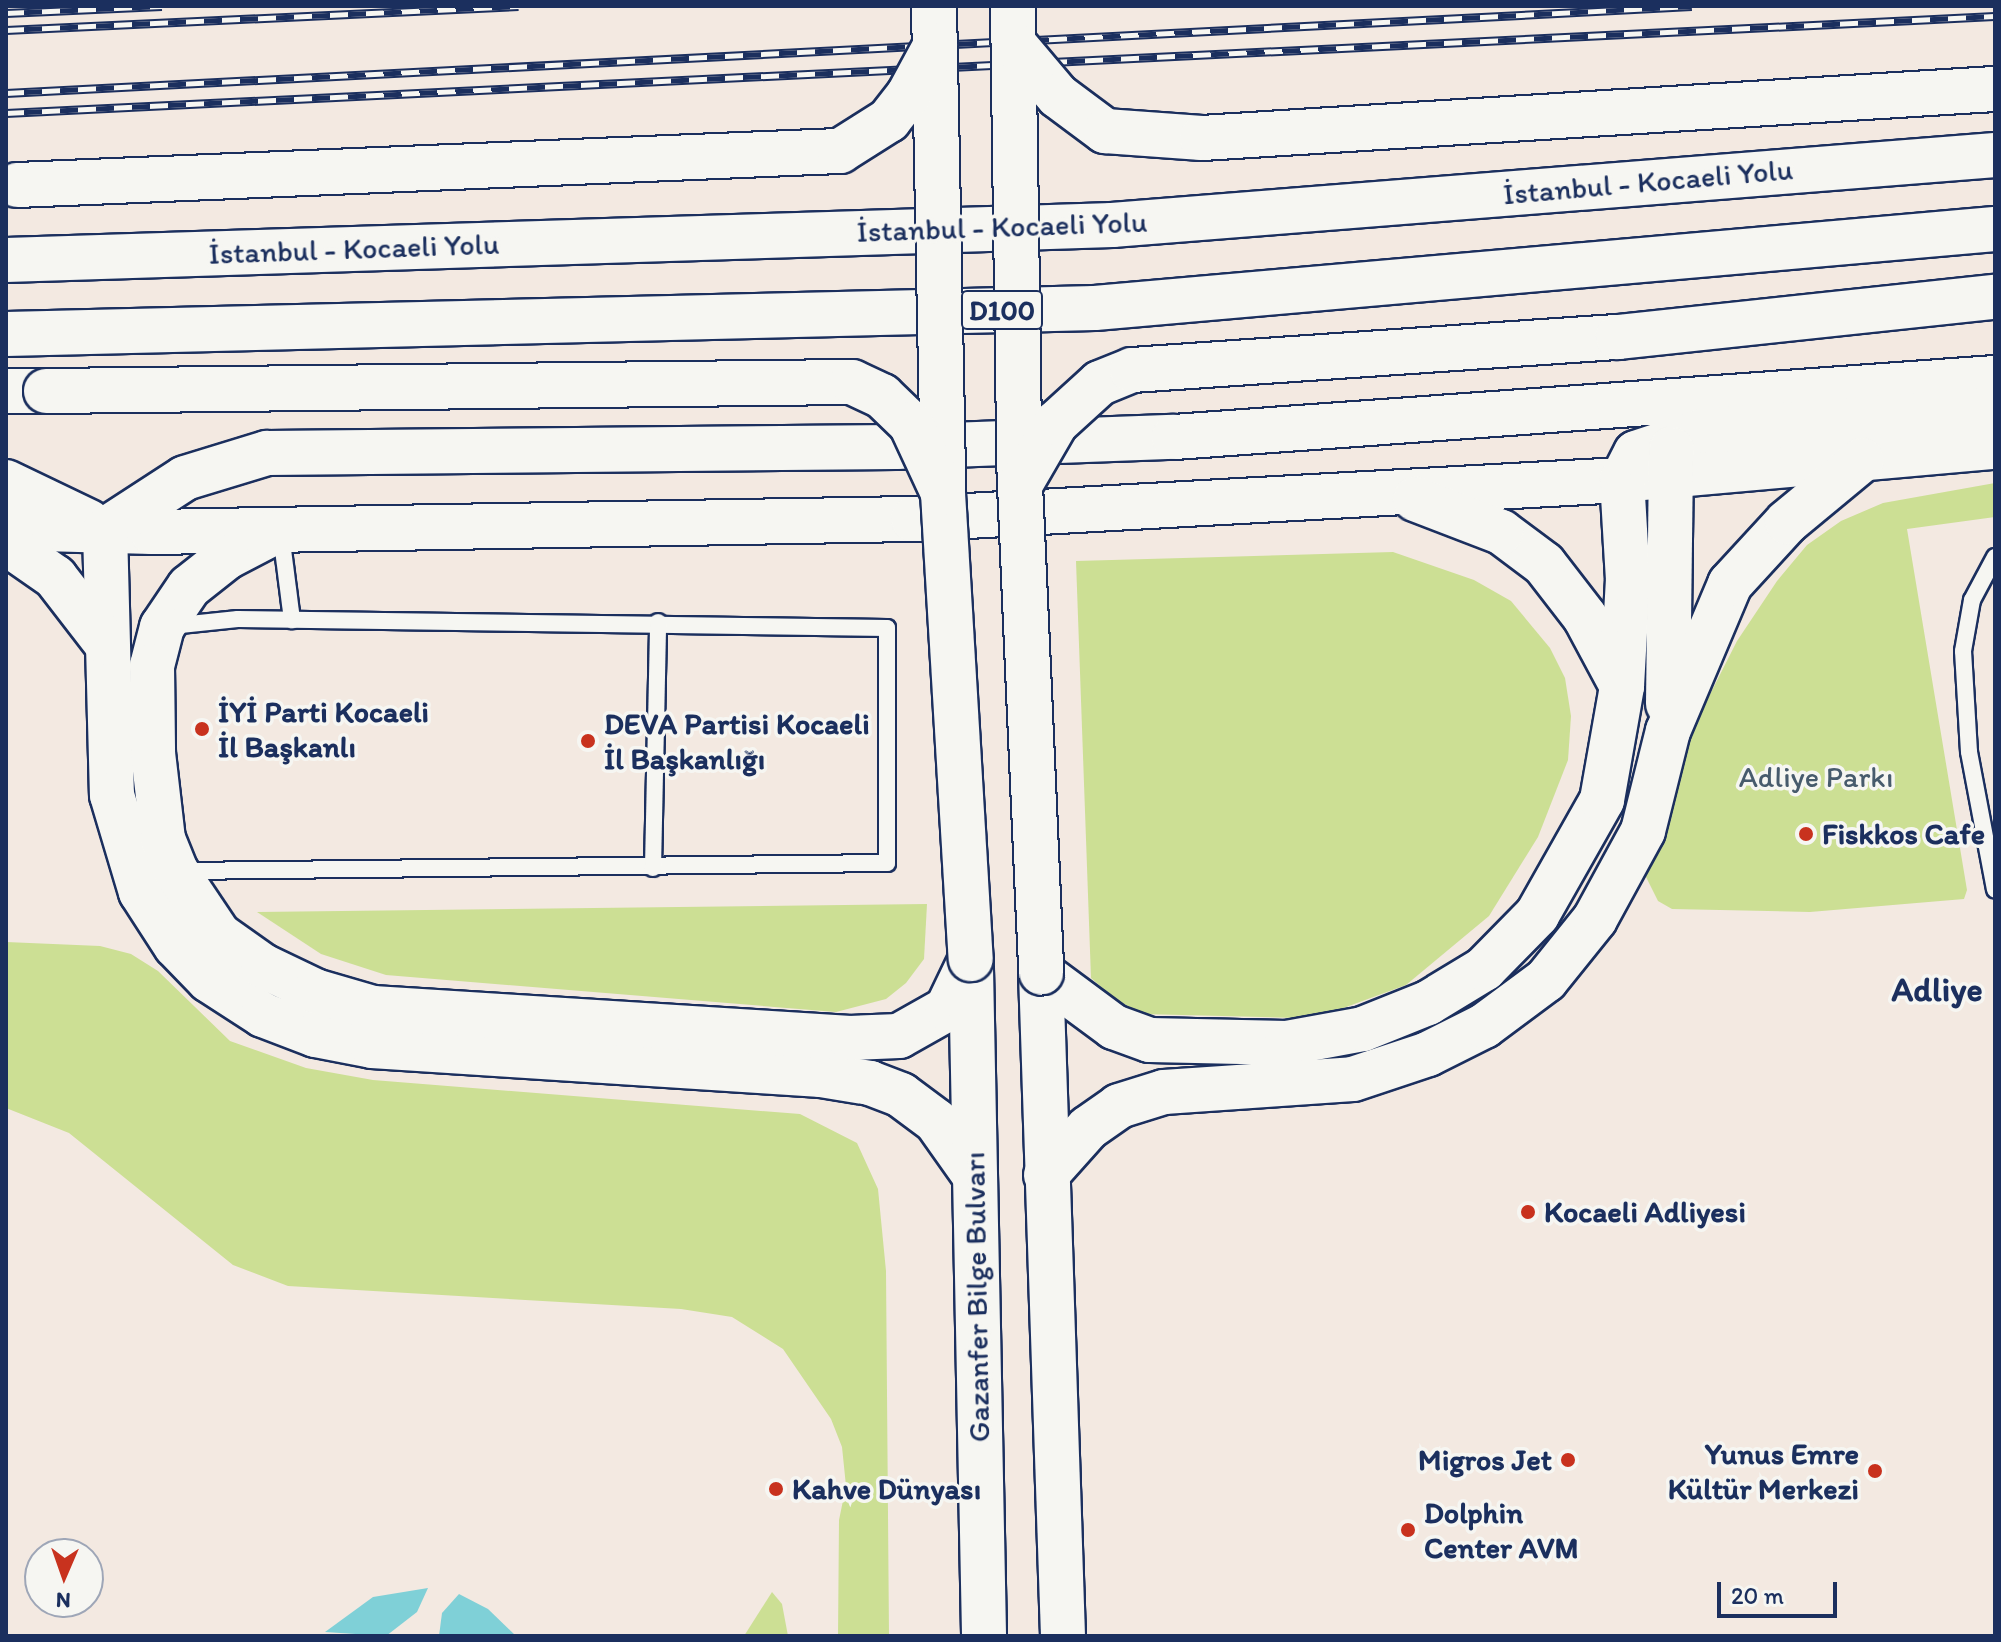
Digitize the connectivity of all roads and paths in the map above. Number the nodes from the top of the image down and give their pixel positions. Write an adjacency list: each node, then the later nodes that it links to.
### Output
1 (1013, 25): 3 (main road, bridge); 19 (main road, bridge)
2 (934, 26): 5 (main road, bridge); 20 (main road, Gazanfer Bilge Bulvarı, bridge)
3 (1995, 89)
4 (1995, 155): 7 (main road, İstanbul - Kocaeli Yolu)
5 (12, 186)
6 (1995, 229): 9 (main road, D100)
7 (6, 260)
8 (1995, 297): 19 (main road, bridge)
9 (6, 334)
10 (1995, 378): 12 (main road)
11 (26, 391): 20 (main road, bridge)
12 (1619, 406): 15 (main road); 24 (main road)
13 (1995, 409): 15 (main road)
14 (1995, 447): 16 (main road)
15 (1671, 457): 16 (main road); 17 (main road); 32 (main road)
16 (1862, 460): 32 (main road)
17 (1622, 480): 21 (main road); 31 (main road)
18 (6, 482): 24 (main road)
19 (1020, 485): 37 (main road, bridge)
20 (943, 493): 36 (main road, Gazanfer Bilge Bulvarı, bridge)
21 (1402, 493): 23 (main road); 31 (main road)
22 (6, 528): 24 (main road)
23 (280, 529): 24 (main road); 27 (lane); 29 (main road)
24 (105, 530): 30 (main road)
25 (6, 543): 30 (main road)
26 (1995, 557): 35 (lane)
27 (292, 620): 28 (lane); 29 (lane)
28 (658, 622): 33 (lane); 33 (lane)
29 (162, 627): 34 (main road)
30 (106, 643): 34 (main road)
31 (1622, 686): 37 (main road)
32 (1668, 731): 38 (main road)
33 (653, 868): 34 (lane)
34 (158, 882): 36 (main road); 39 (main road)
35 (1995, 890)
36 (971, 959): 39 (main road, Gazanfer Bilge Bulvarı)
37 (1041, 973): 38 (main road)
38 (1046, 1175): 41 (main road)
39 (975, 1176): 40 (main road, Gazanfer Bilge Bulvarı)
40 (984, 1636)
41 (1063, 1636)

